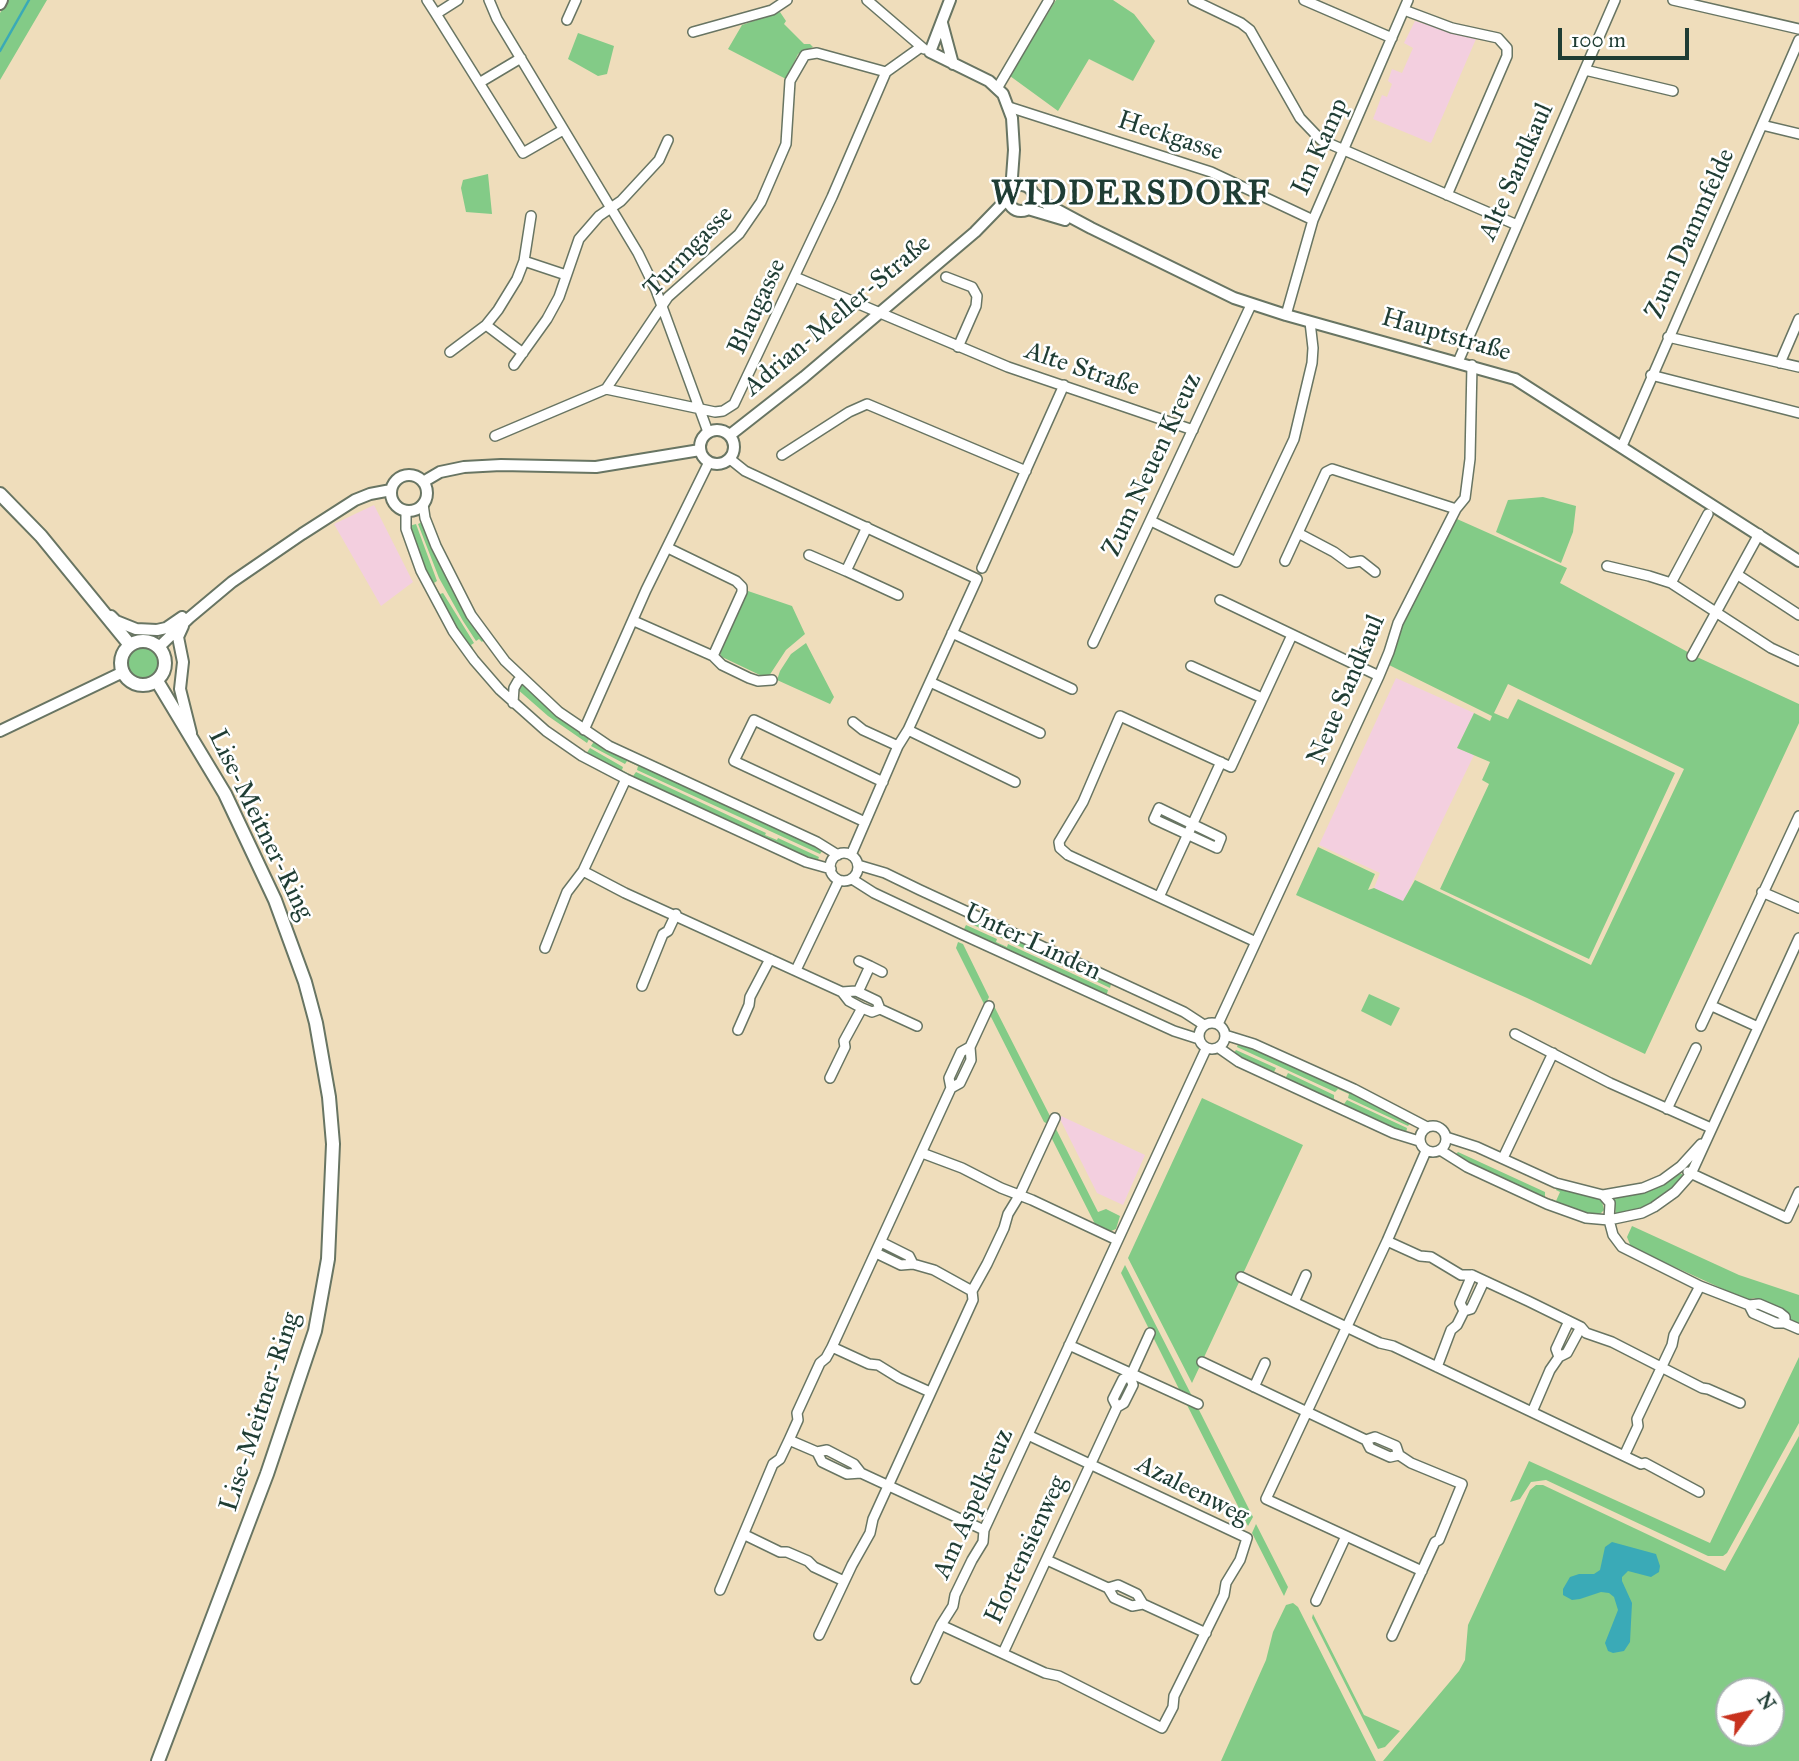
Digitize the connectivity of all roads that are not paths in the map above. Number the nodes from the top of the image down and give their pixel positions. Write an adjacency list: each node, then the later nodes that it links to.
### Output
1 (427, 0): 14 (street)
2 (458, 0): 14 (street)
3 (489, 0): 22 (street)
4 (576, 0): 15 (street)
5 (787, 0): 18 (street)
6 (867, 0): 21 (street)
7 (950, 0): 16 (street)
8 (1049, 0): 27 (street)
9 (1193, 0): 35 (street)
10 (1304, 0): 19 (street)
11 (1615, 0): 24 (street, Alte Sandkaul)
12 (1673, 0): 17 (street)
13 (1406, 5): 19 (street, Im Kamp); 38 (street)
14 (436, 14): 26 (street)
15 (567, 20)
16 (942, 23): 21 (street); 23 (street)
17 (1799, 29)
18 (693, 32)
19 (1392, 38): 35 (street, Im Kamp)
20 (1799, 40): 30 (street, Zum Dammfelde)
21 (926, 50): 23 (street); 25 (street)
22 (521, 58): 26 (street); 31 (street)
23 (953, 64): 27 (street)
24 (1585, 70): 28 (street); 43 (street, Alte Sandkaul)
25 (886, 72): 49 (street, Blaugasse); 51 (street, Turmgasse)
26 (479, 83): 31 (street)
27 (998, 88): 29 (street)
28 (1673, 91)
29 (1009, 107): 34 (street); 42 (street, Heckgasse)
30 (1762, 125): 32 (street); 57 (street, Zum Dammfelde)
31 (563, 130): 39 (street)
32 (1799, 134)
33 (668, 140): 39 (street)
34 (1014, 150): 36 (street); 37 (street)
35 (1343, 150): 38 (street); 42 (street, Im Kamp)
36 (1030, 190): 37 (street); 40 (street); 44 (street, Hauptstraße)
37 (1010, 194): 40 (street); 45 (street, Adrian-Meller-Straße)
38 (1447, 195): 43 (street)
39 (611, 209): 47 (street); 51 (street)
40 (1022, 209): 44 (street, Hauptstraße); 45 (street, Adrian-Meller-Straße)
41 (531, 216): 46 (street)
42 (1312, 219): 53 (street, Im Kamp)
43 (1517, 225): 61 (street, Alte Sandkaul)
44 (1091, 228): 50 (street, Hauptstraße)
45 (975, 232): 52 (street, Adrian-Meller-Straße)
46 (524, 261): 47 (street); 56 (street)
47 (566, 275): 60 (street)
48 (946, 276): 58 (street)
49 (795, 277): 52 (street, Alte Straße); 69 (street, Blaugasse)
50 (1251, 305): 53 (street, Hauptstraße); 71 (street, Zum Neuen Kreuz)
51 (662, 307): 68 (street, Turmgasse); 69 (street)
52 (881, 312): 58 (street, Alte Straße); 73 (street, Adrian-Meller-Straße)
53 (1286, 315): 55 (street, Hauptstraße)
54 (1799, 319): 62 (street)
55 (1310, 322): 61 (street, Hauptstraße); 88 (street)
56 (486, 325): 59 (street); 60 (street)
57 (1668, 337): 62 (street); 66 (street, Zum Dammfelde)
58 (958, 347): 67 (street, Alte Straße)
59 (450, 352)
60 (523, 353): 63 (street)
61 (1458, 362): 64 (street, Hauptstraße)
62 (1780, 363): 65 (street)
63 (514, 365)
64 (1472, 365): 75 (street, Hauptstraße); 85 (street, Neue Sandkaul)
65 (1799, 367)
66 (1651, 375): 70 (street); 75 (street, Zum Dammfelde)
67 (1064, 385): 71 (street, Alte Straße); 80 (street)
68 (606, 389): 69 (street, Blaugasse); 74 (street)
69 (699, 409): 72 (street)
70 (1799, 413)
71 (1193, 430): 88 (street, Zum Neuen Kreuz)
72 (708, 432): 73 (street); 76 (street)
73 (730, 435): 78 (street)
74 (495, 436)
75 (1622, 446): 91 (street, Hauptstraße)
76 (700, 450): 79 (street); 81 (street)
77 (782, 455): 80 (street)
78 (730, 459): 79 (street); 89 (street)
79 (709, 462): 92 (street)
80 (1026, 471): 97 (street)
81 (423, 482): 82 (street); 84 (street)
82 (391, 490): 86 (street); 106 (street)
83 (0, 494): 104 (main road)
84 (423, 505): 86 (street); 120 (street)
85 (1456, 509): 90 (street); 119 (street, Neue Sandkaul)
86 (406, 511): 126 (street)
87 (1708, 514): 101 (street)
88 (1151, 521): 111 (street, Zum Neuen Kreuz)
89 (867, 527): 98 (street); 109 (street)
90 (1298, 533): 94 (street); 99 (street)
91 (1759, 534): 95 (street, Hauptstraße); 100 (street)
92 (668, 548): 108 (street); 114 (street)
93 (809, 555): 98 (street)
94 (1285, 561)
95 (1799, 561)
96 (1608, 566): 101 (street)
97 (982, 568)
98 (846, 572): 102 (street)
99 (1375, 572)
100 (1738, 575): 105 (street); 107 (street)
101 (1671, 583): 105 (street)
102 (898, 595)
103 (1220, 600): 110 (street)
104 (100, 606): 106 (street); 112 (main road)
105 (1715, 613): 115 (street); 116 (street)
106 (192, 615): 113 (street); 132 (street)
107 (1799, 615)
108 (634, 621): 114 (street); 128 (street)
109 (952, 633): 123 (street); 124 (street)
110 (1292, 635): 119 (street); 125 (street)
111 (1093, 643)
112 (130, 645): 113 (main road); 118 (main road)
113 (159, 647): 122 (main road)
114 (713, 656): 121 (street)
115 (1692, 656)
116 (1799, 661)
117 (1191, 666): 125 (street)
118 (123, 672): 122 (main road); 130 (street)
119 (1379, 676): 154 (street, Neue Sandkaul)
120 (522, 679): 126 (street); 128 (street)
121 (772, 680)
122 (157, 681): 132 (main road, Lise-Meitner-Ring)
123 (930, 682): 129 (street); 131 (street)
124 (1072, 689)
125 (1262, 698): 134 (street)
126 (513, 703): 135 (street)
127 (853, 722): 133 (street)
128 (584, 730): 142 (street)
129 (908, 730): 133 (street); 137 (street)
130 (0, 732)
131 (1040, 733)
132 (192, 736): 252 (main road, Lise-Meitner-Ring)
133 (898, 746): 136 (street)
134 (1221, 762): 140 (street); 150 (street)
135 (626, 779): 145 (street); 146 (street)
136 (883, 782): 139 (street); 139 (street)
137 (1015, 782)
138 (1799, 816): 149 (street)
139 (865, 822): 143 (street)
140 (1193, 824): 141 (street); 141 (street); 141 (street)
141 (1188, 835): 150 (street)
142 (838, 855): 143 (street); 145 (street)
143 (851, 855): 144 (street)
144 (858, 865): 147 (street); 169 (street, Unter Linden)
145 (831, 869): 148 (street)
146 (583, 871): 152 (street); 155 (street)
147 (852, 879): 148 (street); 176 (street, Unter Linden)
148 (839, 880): 159 (street)
149 (1762, 892): 151 (street); 165 (street)
150 (1159, 897): 154 (street)
151 (1799, 908)
152 (676, 915): 156 (street); 161 (street)
153 (1799, 938): 172 (street)
154 (1256, 942): 168 (street, Neue Sandkaul)
155 (545, 948)
156 (770, 959): 159 (street); 173 (street)
157 (859, 961): 158 (street)
158 (870, 966): 160 (street); 163 (street)
159 (796, 970): 162 (street)
160 (882, 972)
161 (642, 986)
162 (842, 992): 163 (street); 166 (street)
163 (858, 992): 167 (street)
164 (989, 1006): 191 (street)
165 (1712, 1006): 171 (street); 172 (street)
166 (862, 1008): 167 (street); 181 (street)
167 (880, 1009): 170 (street)
168 (1218, 1024): 169 (street); 175 (street)
169 (1204, 1025): 176 (street)
170 (917, 1026)
171 (1701, 1027)
172 (1758, 1027): 185 (street)
173 (738, 1030)
174 (1516, 1034): 180 (street)
175 (1225, 1035): 177 (street); 184 (street)
176 (1199, 1039): 179 (street)
177 (1219, 1048): 179 (street); 188 (street)
178 (1696, 1048): 182 (street)
179 (1206, 1049): 199 (street, Am Aspelkreuz)
180 (1553, 1053): 182 (street); 192 (street)
181 (830, 1078)
182 (1667, 1109): 185 (street)
183 (1055, 1118): 197 (street)
184 (1427, 1127): 186 (street); 188 (street)
185 (1711, 1128): 187 (street)
186 (1446, 1137): 189 (street); 192 (street)
187 (1705, 1140): 193 (street); 194 (street)
188 (1419, 1141): 190 (street)
189 (1440, 1150): 190 (street); 198 (street)
190 (1426, 1151): 200 (street)
191 (922, 1153): 197 (street); 201 (street)
192 (1503, 1158): 196 (street)
193 (1681, 1166): 194 (street); 196 (street)
194 (1690, 1174): 195 (street); 198 (street)
195 (1799, 1192)
196 (1603, 1195): 198 (street)
197 (1019, 1196): 199 (street); 209 (street)
198 (1609, 1220): 208 (street)
199 (1117, 1240): 217 (street, Am Aspelkreuz)
200 (1387, 1241): 205 (street); 213 (street)
201 (881, 1242): 202 (street); 203 (street)
202 (876, 1253): 203 (street); 218 (street)
203 (914, 1264): 209 (street)
204 (1306, 1275): 210 (street)
205 (1472, 1275): 207 (street); 211 (street)
206 (1241, 1277): 210 (street)
207 (1484, 1281): 211 (street); 212 (street)
208 (1700, 1286): 215 (street); 223 (street)
209 (972, 1291): 226 (street)
210 (1294, 1302): 213 (street)
211 (1464, 1311): 222 (street)
212 (1569, 1321): 214 (street); 219 (street)
213 (1347, 1326): 222 (street); 229 (street)
214 (1581, 1327): 219 (street); 223 (street)
215 (1799, 1329)
216 (1150, 1333): 224 (street)
217 (1069, 1345): 224 (street); 231 (street, Am Aspelkreuz)
218 (832, 1347): 226 (street); 232 (street)
219 (1559, 1357): 230 (street)
220 (1202, 1362): 225 (street)
221 (1265, 1363): 225 (street)
222 (1437, 1367): 230 (street)
223 (1661, 1369): 227 (street); 233 (street)
224 (1131, 1376): 228 (street); 234 (street)
225 (1254, 1387): 229 (street)
226 (930, 1392): 235 (street)
227 (1740, 1403)
228 (1198, 1404)
229 (1307, 1412): 239 (street); 241 (street)
230 (1532, 1412): 233 (street)
231 (1028, 1435): 234 (street, Azaleenweg); 237 (street, Am Aspelkreuz)
232 (789, 1440): 235 (street); 238 (street)
233 (1624, 1456): 236 (street)
234 (1090, 1464): 240 (street, Hortensienweg); 246 (street, Azaleenweg)
235 (888, 1486): 237 (street); 242 (street)
236 (1699, 1492)
237 (984, 1530): 245 (street, Am Aspelkreuz)
238 (745, 1535): 242 (street); 243 (street)
239 (1346, 1536): 241 (street); 244 (street)
240 (1047, 1560): 246 (street); 249 (street, Hortensienweg)
241 (1422, 1571): 248 (street)
242 (844, 1581): 247 (street)
243 (720, 1590)
244 (1316, 1601)
245 (941, 1625): 249 (street, Hortensienweg); 250 (street, Am Aspelkreuz)
246 (1206, 1633): 251 (street, Azaleenweg)
247 (819, 1635)
248 (1392, 1636)
249 (1003, 1653): 251 (street, Hortensienweg)
250 (916, 1679)
251 (1162, 1728)
252 (158, 1761)

